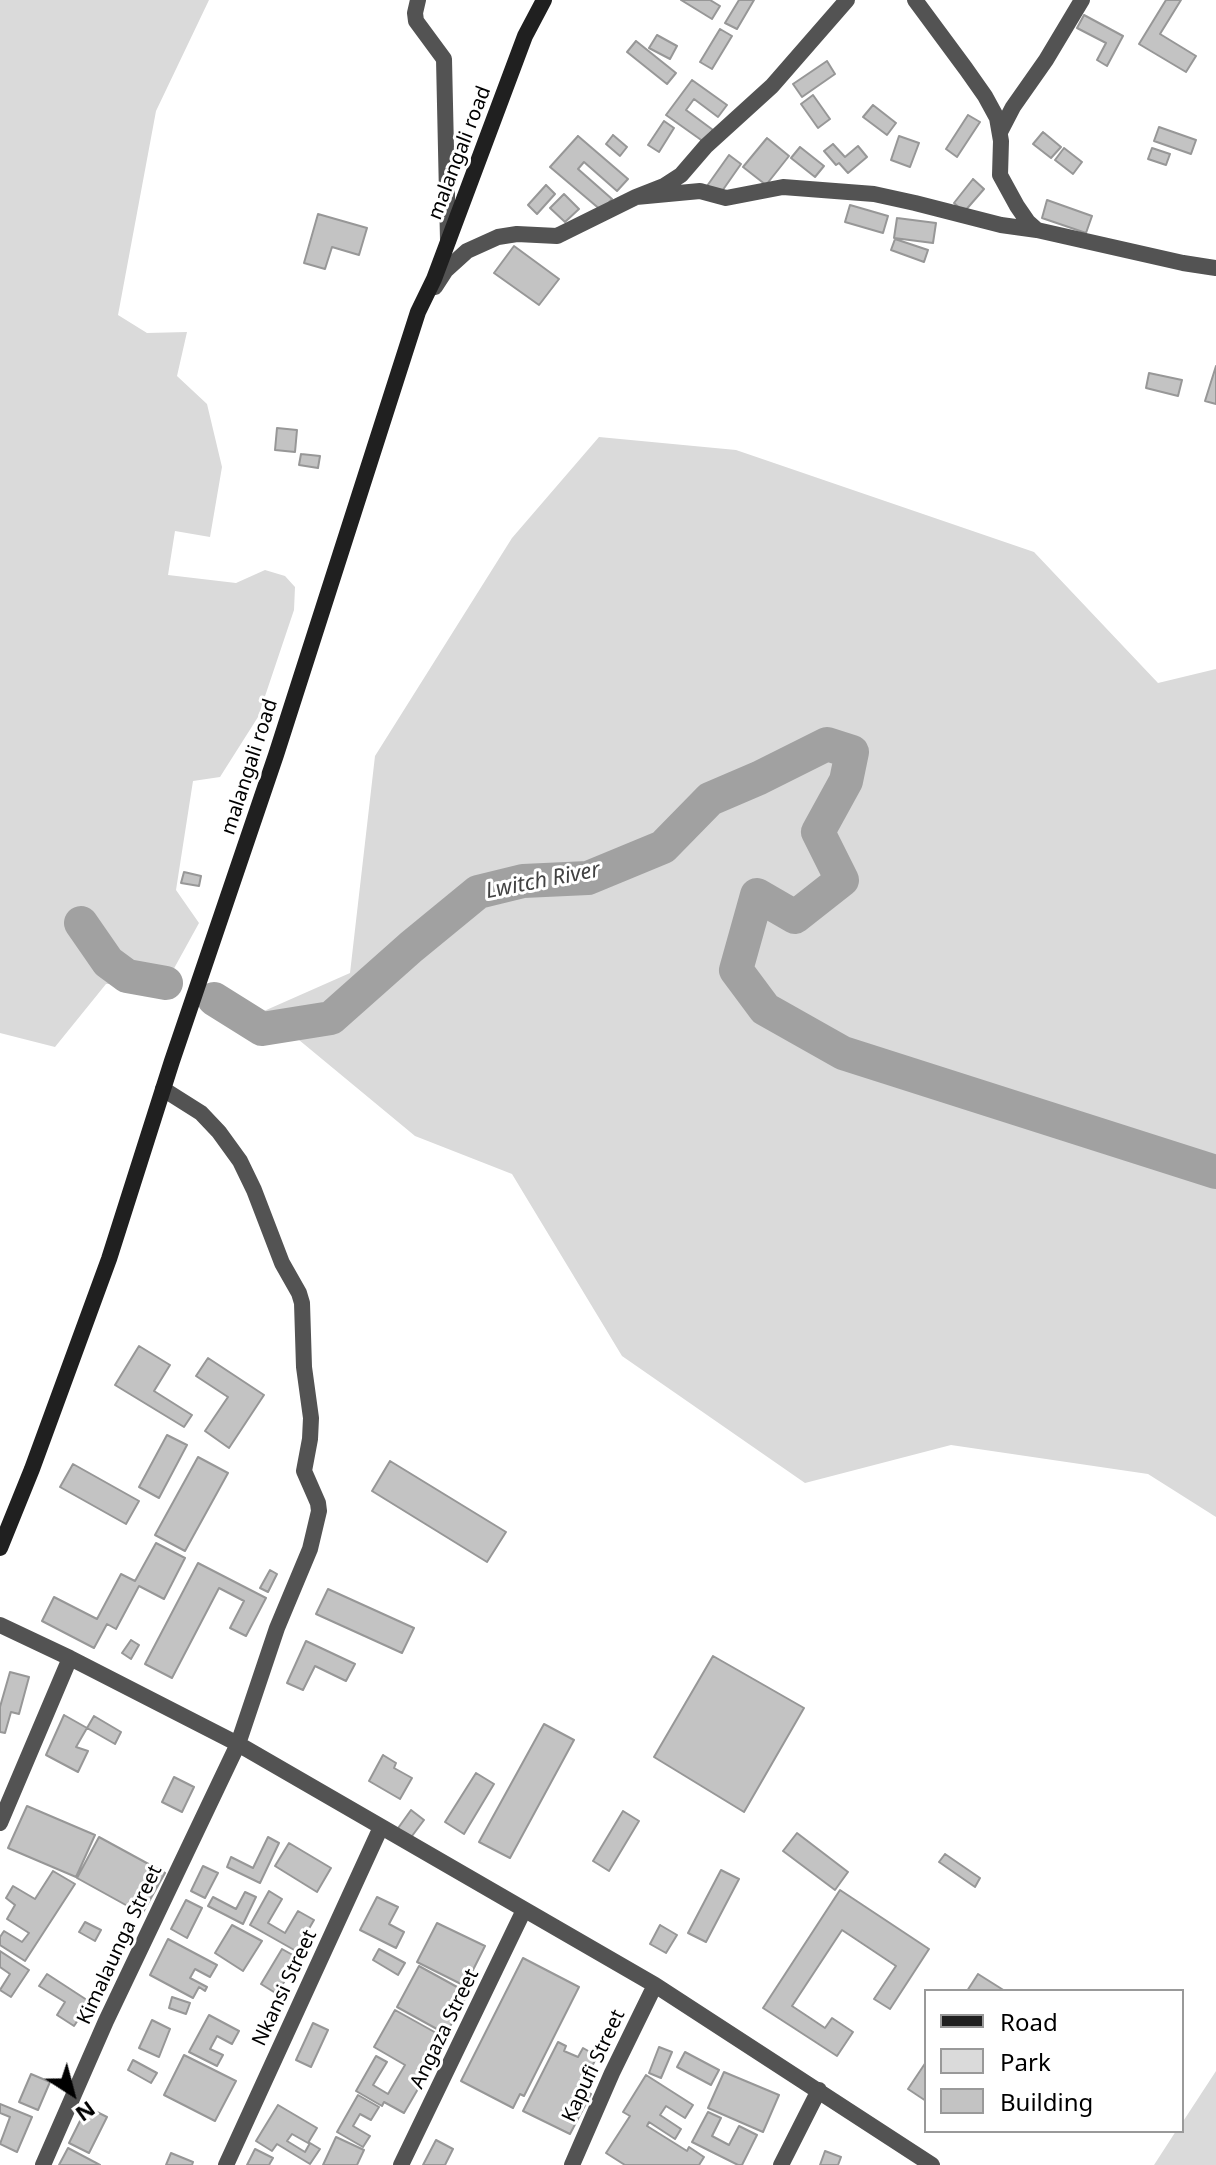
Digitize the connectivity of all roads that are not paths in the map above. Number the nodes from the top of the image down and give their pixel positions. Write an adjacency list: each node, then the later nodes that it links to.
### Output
1 (418, 0): 9 (street)
2 (544, 0): 9 (street, malangali road)
3 (847, 0): 7 (street)
4 (915, 0): 6 (street)
5 (1082, 0): 6 (street)
6 (1000, 132): 8 (street)
7 (636, 197): 8 (street); 11 (street)
8 (1037, 230): 10 (street)
9 (448, 242): 11 (street, malangali road)
10 (1216, 268)
11 (418, 312): 12 (street, malangali road)
12 (163, 1089): 13 (street, malangali road); 16 (street, Kimalaunga Street)
13 (0, 1548)
14 (0, 1625): 15 (street)
15 (70, 1658): 16 (street); 17 (street)
16 (238, 1744): 18 (street); 22 (street, Kimalaunga Street)
17 (0, 1823)
18 (381, 1827): 19 (street); 23 (street, Nkansi Street)
19 (524, 1910): 20 (street); 24 (street, Angaza Street)
20 (655, 1985): 21 (street); 25 (street, Kapufi Street)
21 (819, 2090): 26 (street); 27 (street)
22 (43, 2165)
23 (226, 2165)
24 (401, 2165)
25 (572, 2165)
26 (781, 2165)
27 (932, 2165)

